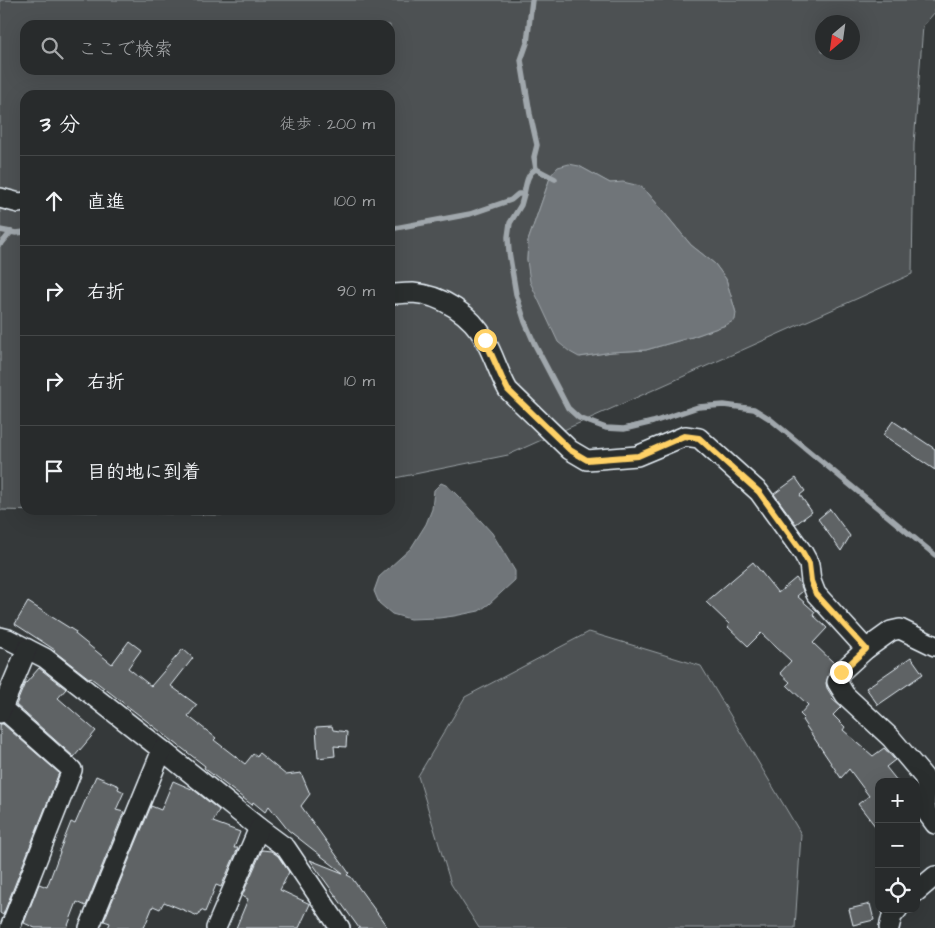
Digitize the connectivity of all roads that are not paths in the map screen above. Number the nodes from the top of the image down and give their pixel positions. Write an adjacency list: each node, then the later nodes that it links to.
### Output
1 (0, 198): 2 (street)
2 (20, 203)
3 (395, 294): 7 (street)
4 (0, 638): 6 (street)
5 (935, 646): 7 (street)
6 (27, 649): 8 (street); 9 (street)
7 (866, 649): 10 (street)
8 (1, 710): 15 (street)
9 (162, 750): 11 (street); 16 (street)
10 (935, 824)
11 (259, 828): 17 (street); 18 (street)
12 (935, 876): 13 (street)
13 (920, 889)
14 (895, 913): 19 (street)
15 (10, 928)
16 (88, 928)
17 (216, 928)
18 (340, 928)
19 (889, 928)

